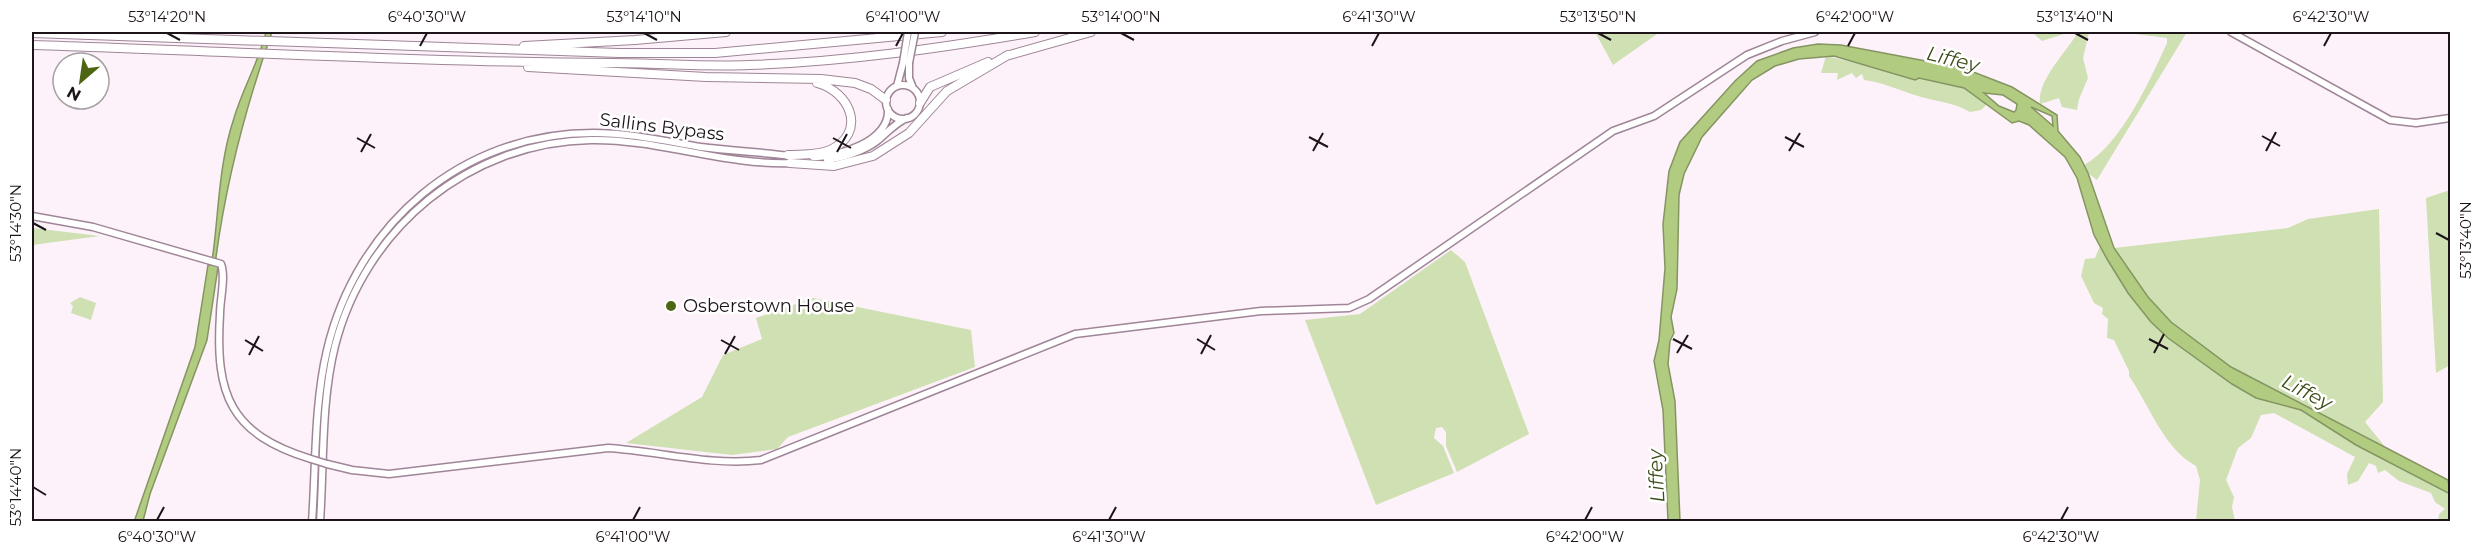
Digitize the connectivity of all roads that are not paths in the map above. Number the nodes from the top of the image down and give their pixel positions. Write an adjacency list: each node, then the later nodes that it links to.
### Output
1 (726, 32): 11 (highway)
2 (909, 32): 14 (street, bridge)
3 (915, 32): 14 (street, bridge)
4 (942, 32): 11 (highway)
5 (1035, 32): 13 (highway)
6 (1091, 32): 12 (highway)
7 (1815, 32): 23 (street, bridge)
8 (2231, 32): 21 (street)
9 (32, 33): 11 (highway)
10 (32, 45): 13 (highway)
11 (405, 47)
12 (1008, 56): 18 (highway); 22 (highway)
13 (404, 57): 15 (highway)
14 (906, 63): 16 (street); 17 (street)
15 (797, 79): 19 (highway); 22 (highway)
16 (897, 86): 17 (street); 19 (street)
17 (915, 90): 18 (street)
18 (920, 103): 20 (street)
19 (887, 105): 20 (street); 22 (street, Sallins Bypass)
20 (907, 118): 22 (street, Sallins Bypass)
21 (2451, 118)
22 (789, 159): 24 (street, Sallins Bypass); 25 (street, Sallins Bypass)
23 (32, 216)
24 (312, 522)
25 (320, 522)

